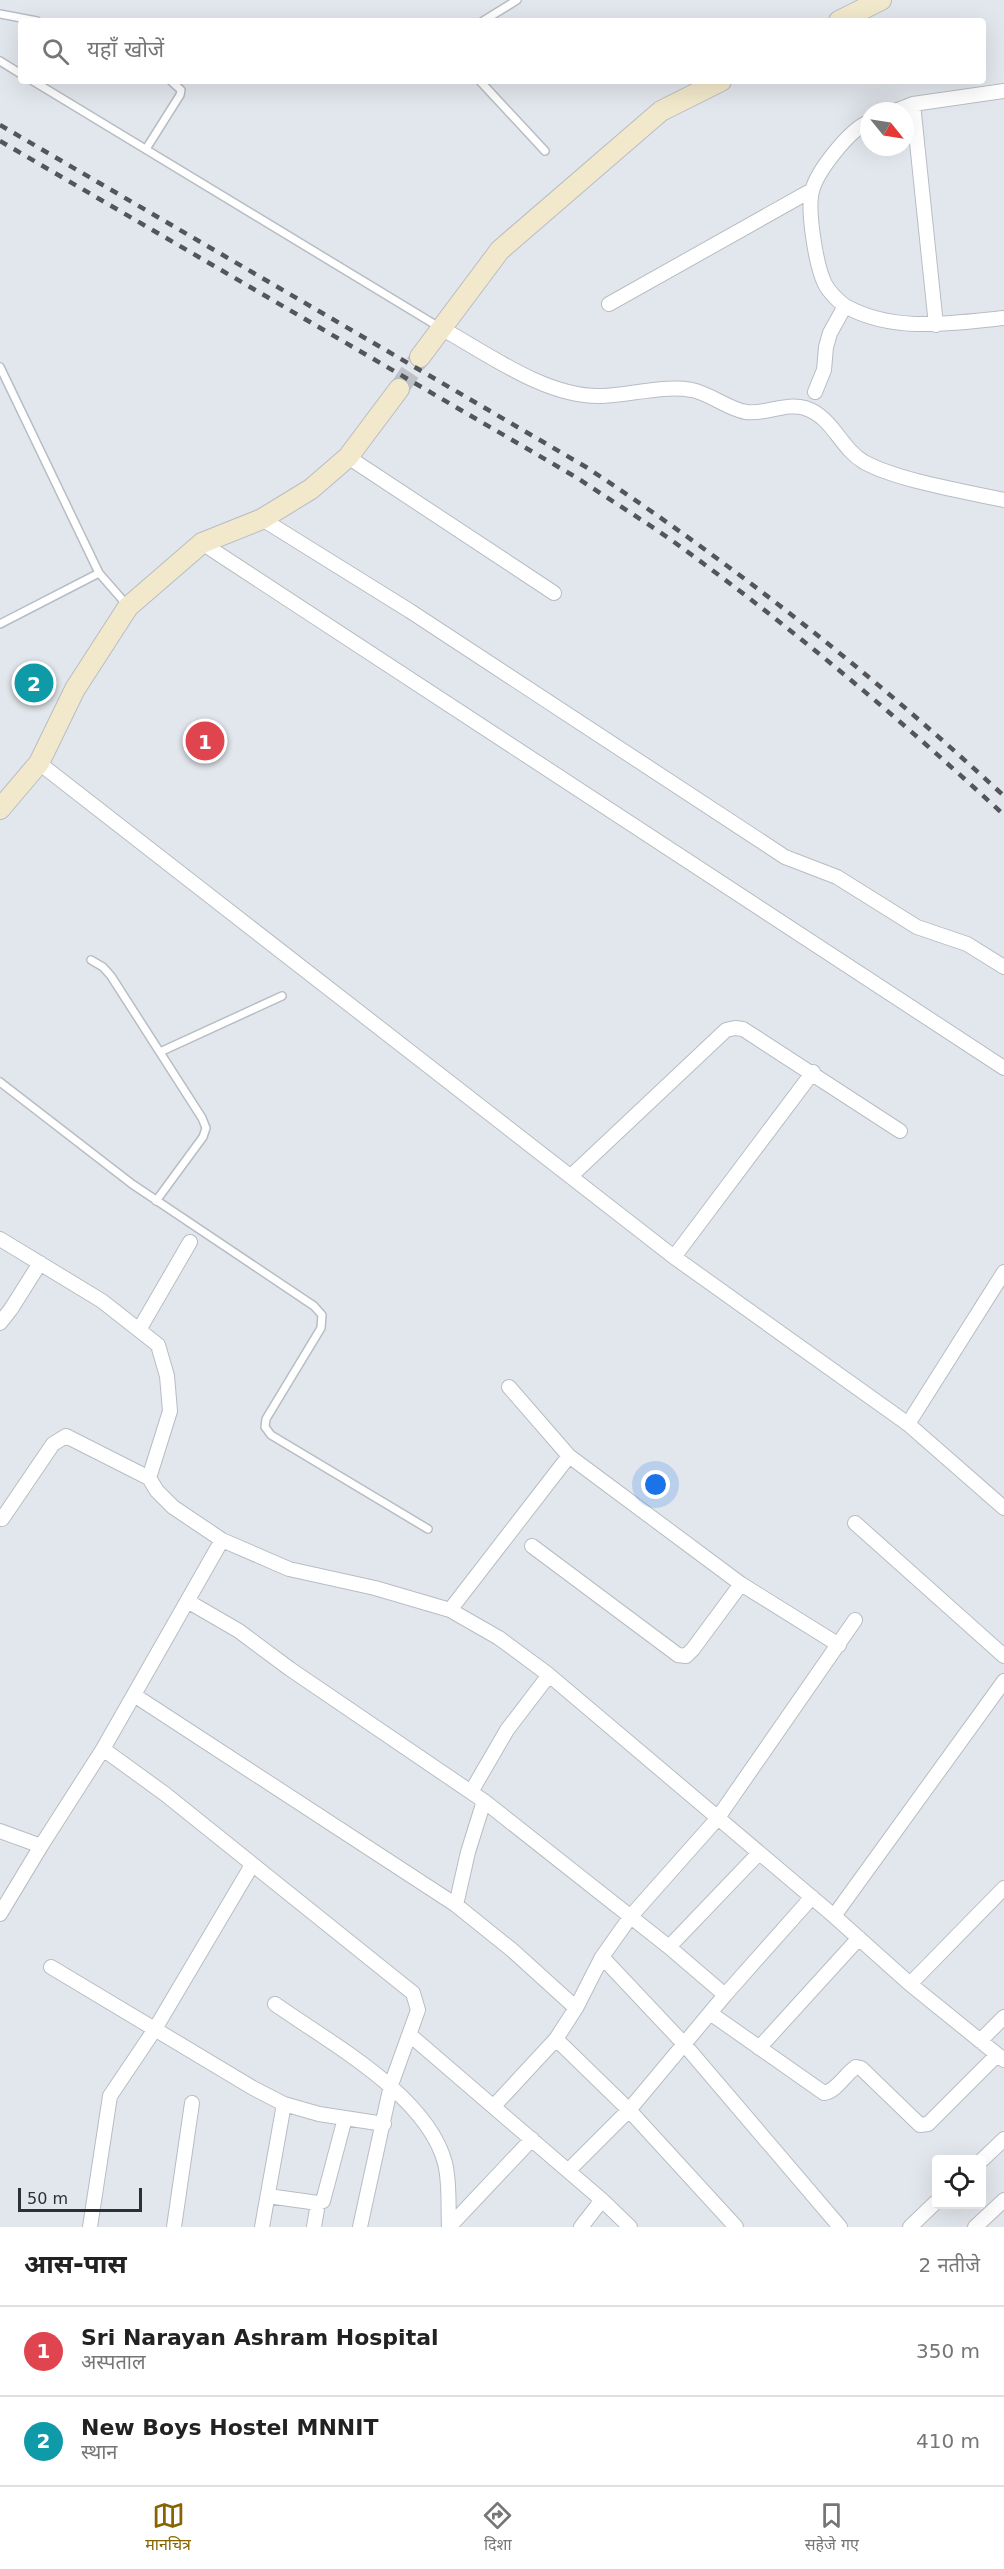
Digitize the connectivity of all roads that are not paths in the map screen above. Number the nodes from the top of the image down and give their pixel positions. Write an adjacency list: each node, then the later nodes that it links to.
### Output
1 (517, 0): 5 (lane)
2 (881, 0): 6 (street)
3 (0, 14): 4 (lane)
4 (21, 18)
5 (488, 18)
6 (845, 18)
7 (0, 61): 8 (lane)
8 (18, 72)
9 (38, 84): 17 (lane)
10 (176, 84): 17 (lane)
11 (483, 84): 18 (lane)
12 (715, 84): 24 (street)
13 (1004, 91): 14 (street)
14 (914, 104)
15 (914, 114): 23 (street)
16 (860, 126): 19 (street)
17 (146, 149): 24 (lane)
18 (545, 151)
19 (812, 190): 20 (street); 21 (street)
20 (609, 304)
21 (845, 306): 23 (street); 28 (street)
22 (1004, 318): 23 (street)
23 (936, 325)
24 (441, 328): 25 (street); 30 (street)
25 (420, 357)
26 (0, 367): 33 (lane)
27 (399, 389): 29 (street)
28 (815, 392)
29 (348, 457): 31 (street); 34 (street)
30 (1004, 500)
31 (262, 519): 32 (street); 40 (street)
32 (202, 543): 35 (street); 43 (street)
33 (99, 573): 35 (lane); 36 (lane)
34 (554, 593)
35 (128, 607): 37 (street)
36 (0, 624)
37 (39, 762): 38 (street); 47 (street)
38 (0, 809)
39 (91, 960): 42 (lane)
40 (1004, 967)
41 (282, 996): 42 (lane)
42 (160, 1052): 48 (lane)
43 (1004, 1068)
44 (813, 1072): 46 (street); 47 (street); 51 (street)
45 (0, 1082): 48 (lane)
46 (900, 1131)
47 (571, 1176): 51 (street)
48 (156, 1201): 63 (lane)
49 (0, 1239): 52 (street)
50 (190, 1242): 55 (street)
51 (674, 1257): 57 (street)
52 (39, 1263): 54 (street); 55 (street)
53 (1004, 1272): 57 (street)
54 (0, 1323)
55 (140, 1330): 59 (street)
56 (509, 1387): 58 (street)
57 (908, 1424): 60 (street)
58 (569, 1456): 66 (street); 68 (street)
59 (149, 1478): 61 (street); 64 (street)
60 (1004, 1508)
61 (2, 1519)
62 (855, 1523): 71 (street)
63 (428, 1529)
64 (222, 1540): 67 (street); 68 (street)
65 (532, 1546): 66 (street)
66 (741, 1584): 70 (street)
67 (189, 1602): 74 (street); 76 (street)
68 (450, 1610): 72 (street)
69 (855, 1620): 70 (street)
70 (839, 1645): 78 (street)
71 (1004, 1656)
72 (549, 1675): 76 (street); 78 (street)
73 (1004, 1681): 88 (street)
74 (134, 1695): 75 (street); 85 (street)
75 (104, 1749): 80 (street); 82 (street)
76 (471, 1792): 77 (street)
77 (484, 1801): 85 (street); 87 (street)
78 (717, 1819): 81 (street); 87 (street)
79 (0, 1830): 80 (street)
80 (41, 1846): 86 (street)
81 (759, 1853): 84 (street); 90 (street)
82 (252, 1865): 99 (street); 100 (street)
83 (1004, 1888): 93 (street)
84 (812, 1897): 88 (street); 94 (street)
85 (456, 1905): 96 (street)
86 (0, 1914)
87 (631, 1916): 90 (street); 91 (street)
88 (834, 1916): 89 (street)
89 (859, 1938): 93 (street); 104 (street)
90 (669, 1947): 94 (street)
91 (602, 1957): 96 (street); 103 (street)
92 (51, 1967): 99 (street)
93 (910, 1984): 102 (street)
94 (725, 1995): 97 (street)
95 (275, 2004): 106 (street)
96 (576, 2008): 101 (street)
97 (710, 2013): 103 (street); 104 (street)
98 (1004, 2017): 102 (street)
99 (155, 2029): 108 (street); 122 (street)
100 (410, 2035): 106 (street); 109 (street)
101 (556, 2039): 109 (street); 110 (street)
102 (980, 2041): 105 (street)
103 (684, 2044): 110 (street); 131 (street)
104 (759, 2048): 105 (street)
105 (1000, 2057)
106 (391, 2085): 112 (street); 127 (street)
107 (192, 2103): 123 (street)
108 (284, 2104): 111 (street); 117 (street)
109 (494, 2106): 113 (street)
110 (628, 2110): 116 (street); 130 (street)
111 (345, 2118): 112 (street); 120 (street)
112 (384, 2124): 126 (street)
113 (531, 2139): 116 (street); 127 (street)
114 (1004, 2139): 115 (street)
115 (986, 2155)
116 (568, 2171): 118 (street)
117 (268, 2196): 120 (street); 124 (street)
118 (602, 2200): 128 (street); 129 (street)
119 (1004, 2200): 133 (street)
120 (318, 2203): 125 (street)
121 (932, 2206): 132 (street)
122 (90, 2227)
123 (174, 2227)
124 (262, 2227)
125 (314, 2227)
126 (360, 2227)
127 (449, 2227)
128 (581, 2227)
129 (630, 2227)
130 (736, 2227)
131 (840, 2227)
132 (910, 2227)
133 (975, 2227)

